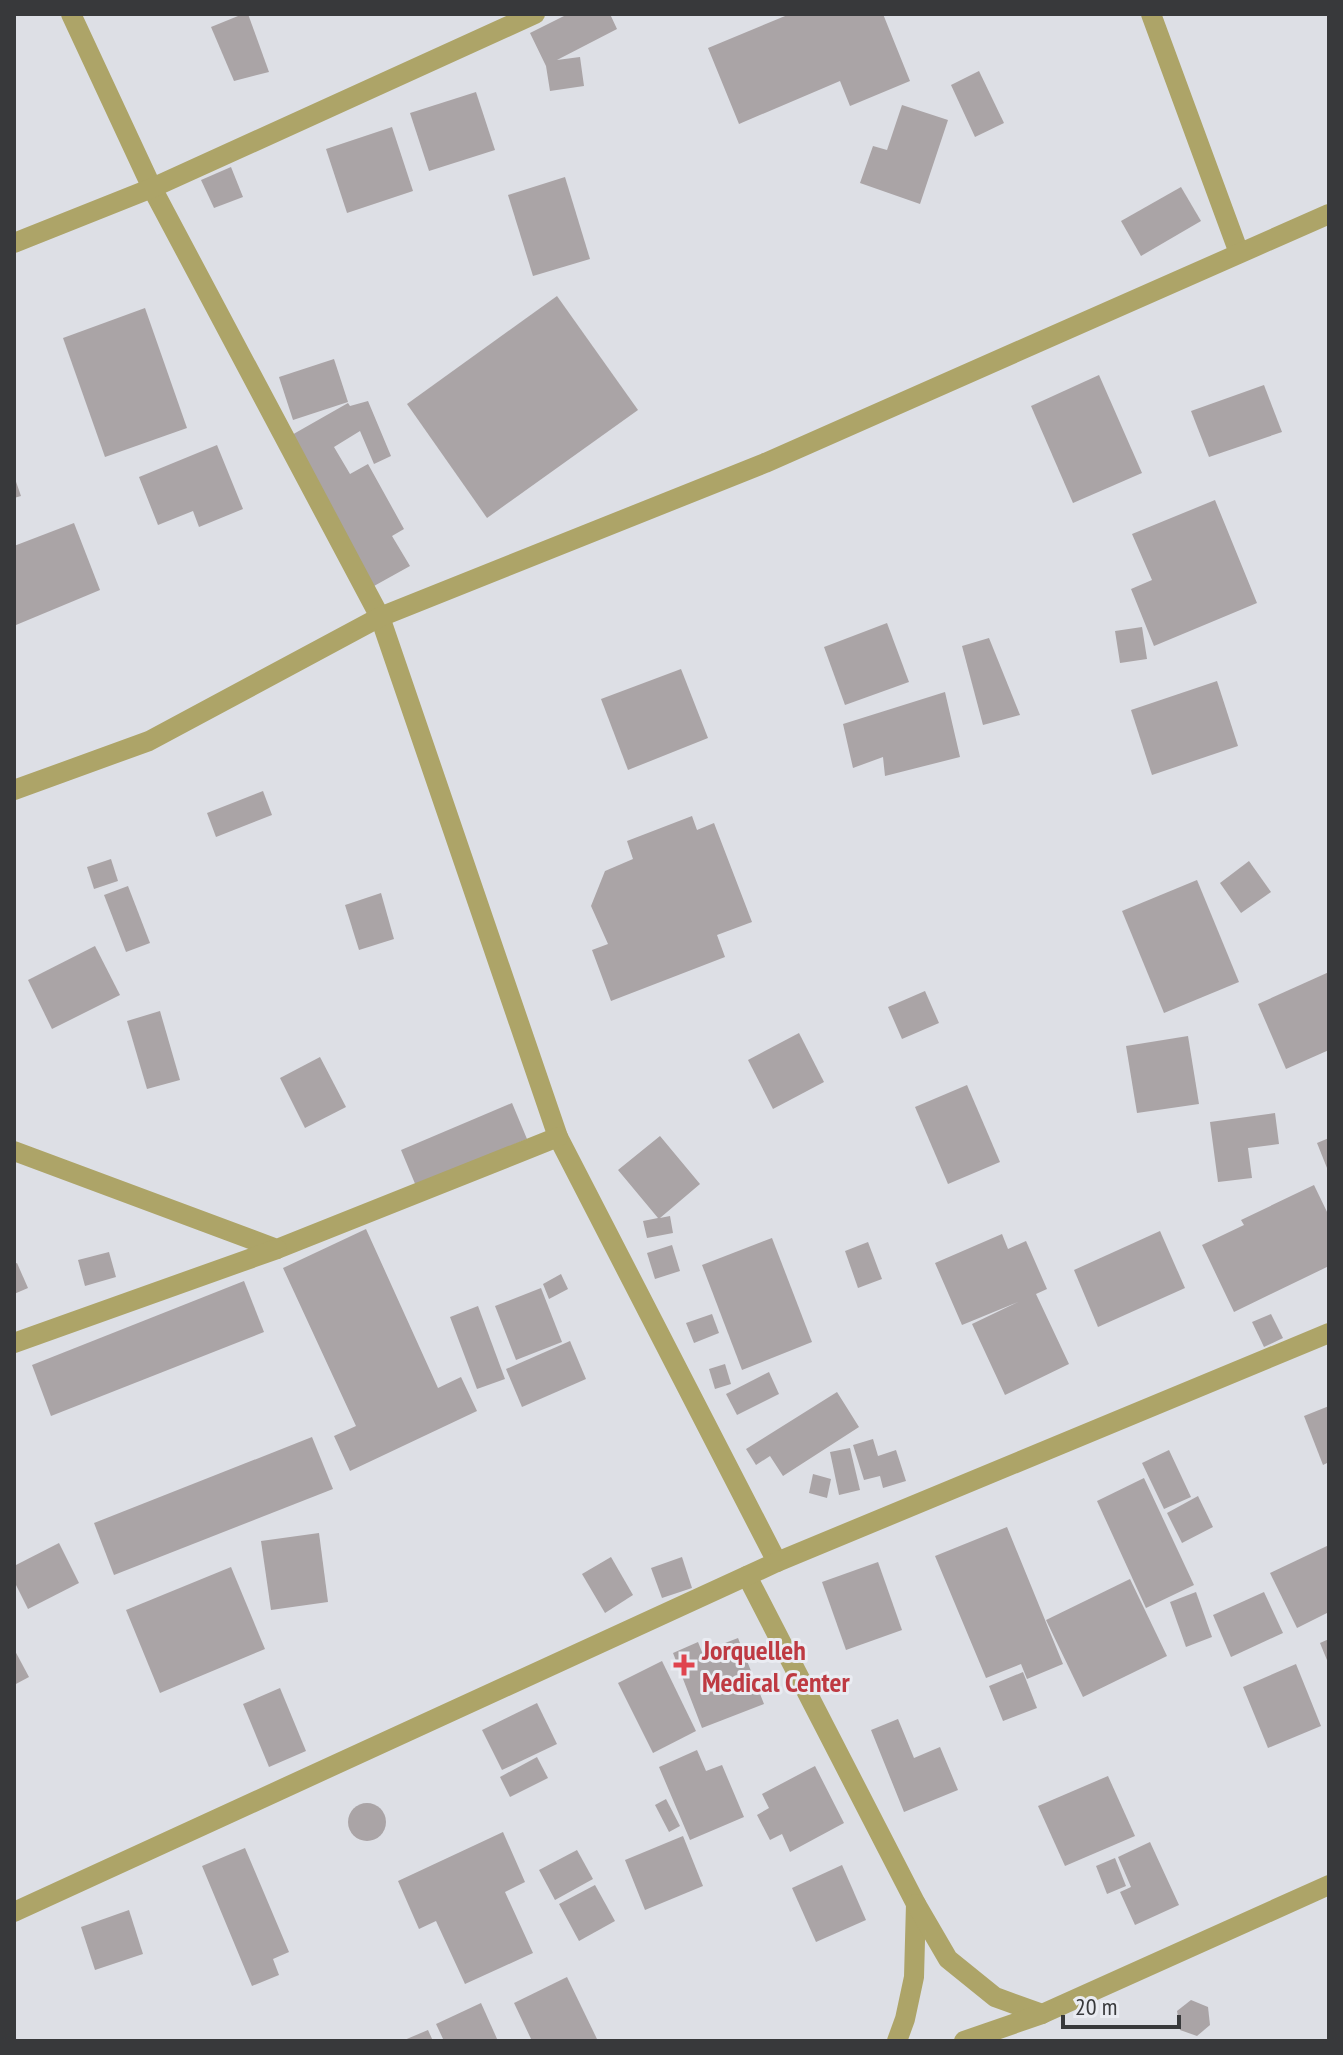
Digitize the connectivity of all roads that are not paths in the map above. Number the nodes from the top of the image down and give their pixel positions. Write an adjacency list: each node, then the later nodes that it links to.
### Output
1 (71, 14): 4 (street)
2 (535, 14): 4 (street)
3 (1151, 14): 7 (street)
4 (152, 188): 6 (street); 8 (street)
5 (1329, 214): 7 (street)
6 (14, 243)
7 (1239, 253): 8 (street)
8 (380, 617): 9 (street); 10 (street)
9 (14, 790)
10 (558, 1137): 12 (street); 15 (street)
11 (14, 1151): 12 (street)
12 (277, 1249): 14 (street)
13 (1329, 1333): 15 (street)
14 (14, 1343)
15 (777, 1562): 16 (street)
16 (747, 1576): 18 (street); 19 (street)
17 (1329, 1885): 20 (street)
18 (916, 1904): 20 (street); 21 (street)
19 (14, 1912)
20 (1042, 2014): 22 (street)
21 (897, 2041)
22 (964, 2041)

